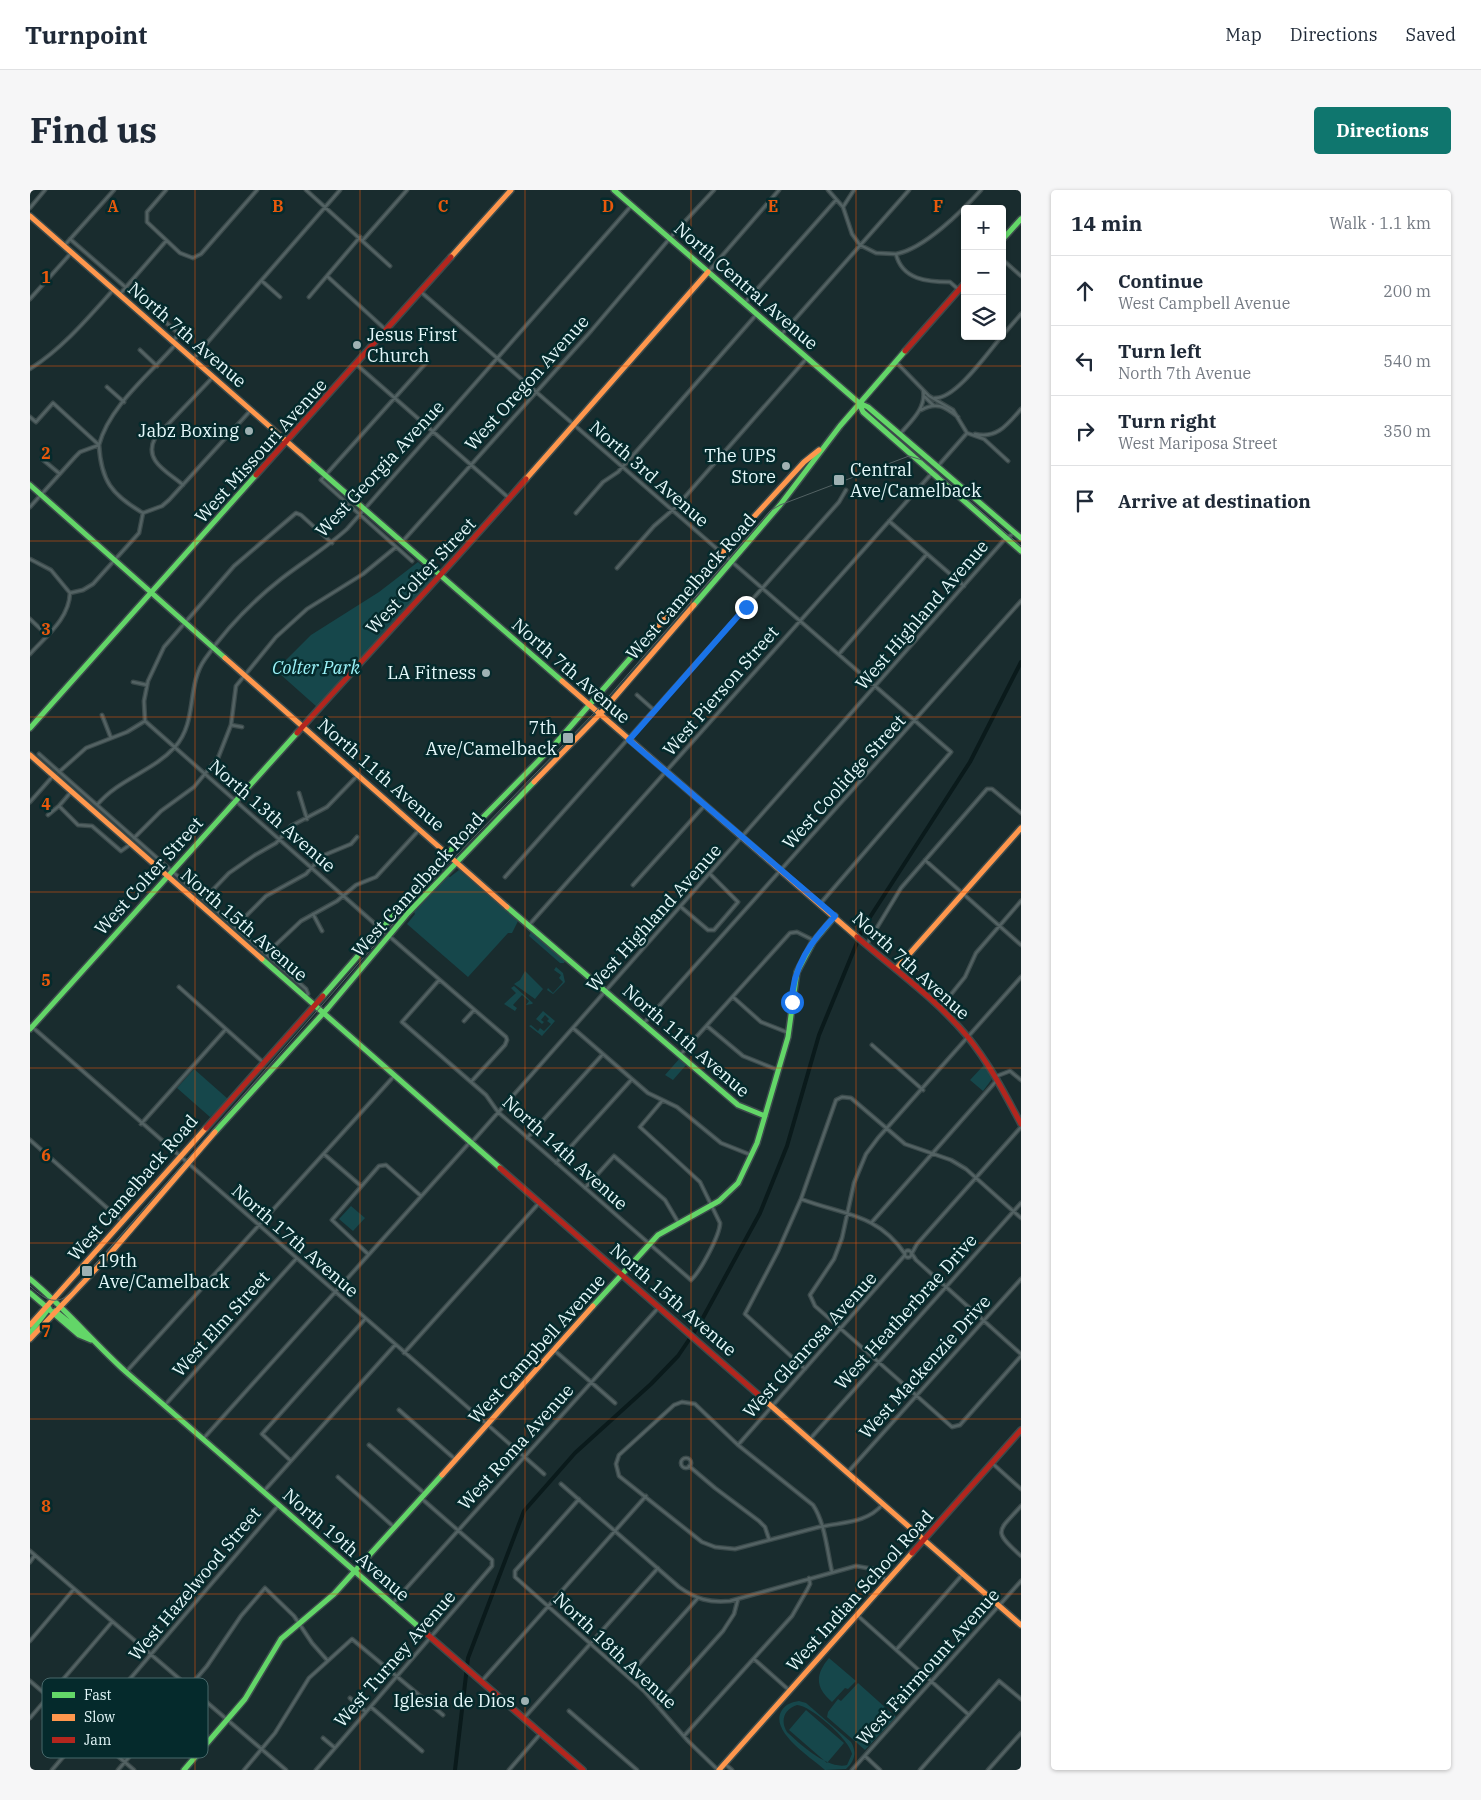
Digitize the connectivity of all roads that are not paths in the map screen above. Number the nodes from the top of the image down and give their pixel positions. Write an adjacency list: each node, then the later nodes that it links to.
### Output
1 (46, 190): 20 (street)
2 (114, 190): 26 (street)
3 (166, 190): 28 (street)
4 (257, 190): 28 (street)
5 (306, 190): 18 (street)
6 (340, 190): 18 (street)
7 (408, 190): 27 (street)
8 (511, 190): 43 (main road, West Missouri Avenue)
9 (614, 190): 17 (main road, North Central Avenue)
10 (714, 190): 25 (street, West Oregon Avenue)
11 (779, 190): 35 (street)
12 (828, 190): 16 (street)
13 (854, 190): 19 (street)
14 (908, 190): 29 (street)
15 (981, 190): 32 (street)
16 (836, 200): 19 (street); 48 (street)
17 (632, 206): 25 (main road, North Central Avenue); 57 (street, West Georgia Avenue)
18 (326, 207): 24 (street); 38 (street)
19 (843, 207): 29 (street)
20 (30, 208)
21 (30, 216): 30 (main road, North 7th Avenue)
22 (1021, 219): 23 (main road)
23 (1006, 236)
24 (360, 237): 27 (street); 36 (street)
25 (670, 238): 35 (main road, North Central Avenue); 68 (street, West Oregon Avenue)
26 (70, 239): 30 (street); 39 (street)
27 (363, 240): 34 (street)
28 (166, 241): 39 (street)
29 (860, 245): 32 (street); 53 (street)
30 (64, 246): 31 (main road, North 7th Avenue)
31 (72, 252): 41 (main road, North 7th Avenue); 47 (street)
32 (896, 254): 42 (street)
33 (1006, 263): 37 (street)
34 (390, 266)
35 (708, 272): 48 (main road, North Central Avenue); 80 (main road, West Colter Street)
36 (327, 276): 46 (street); 51 (street)
37 (1021, 276)
38 (262, 281): 45 (street); 59 (street)
39 (125, 288): 44 (street); 55 (street)
40 (961, 288): 42 (main road, West Camelback Road)
41 (114, 289): 44 (main road, North 7th Avenue); 64 (street)
42 (959, 290): 60 (main road, West Camelback Road)
43 (421, 292): 51 (main road, West Missouri Avenue); 57 (street, North 3rd Avenue)
44 (120, 294): 55 (main road, North 7th Avenue)
45 (280, 297)
46 (308, 297)
47 (30, 299)
48 (744, 304): 49 (main road, North Central Avenue)
49 (756, 314): 53 (main road, North Central Avenue); 93 (street)
50 (1021, 314): 52 (street)
51 (387, 331): 62 (main road, West Missouri Avenue)
52 (1006, 331)
53 (781, 336): 58 (main road, North Central Avenue)
54 (999, 340): 70 (street)
55 (175, 342): 59 (main road, North 7th Avenue); 63 (street)
56 (140, 350): 63 (street)
57 (498, 358): 68 (street, North 3rd Avenue); 81 (street, West Georgia Avenue)
58 (807, 358): 73 (main road, North Central Avenue); 105 (street)
59 (193, 359): 65 (main road, North 7th Avenue)
60 (896, 362): 67 (street); 73 (main road, West Camelback Road)
61 (426, 363): 71 (street)
62 (357, 365): 71 (street); 85 (main road, West Missouri Avenue)
63 (157, 366): 72 (street)
64 (30, 369)
65 (214, 376): 75 (main road, North 7th Avenue); 99 (street)
66 (107, 386): 72 (street)
67 (922, 386): 69 (street); 70 (street)
68 (536, 391): 80 (street, North 3rd Avenue); 90 (street, West Oregon Avenue)
69 (924, 395): 74 (street); 77 (street)
70 (932, 397): 79 (street)
71 (395, 398): 81 (street); 96 (street)
72 (124, 402): 86 (street)
73 (859, 404): 83 (main road, North Central Avenue); 87 (main road, West Camelback Road); 94 (main road, North Central Avenue)
74 (932, 405): 77 (street); 79 (street)
75 (251, 409): 85 (main road, North 7th Avenue); 99 (street)
76 (1021, 410): 84 (street)
77 (919, 411): 83 (street)
78 (30, 417): 86 (street)
79 (959, 418): 82 (street)
80 (575, 425): 93 (street, North 3rd Avenue); 102 (main road, West Colter Street)
81 (432, 432): 90 (street); 104 (street, West Georgia Avenue)
82 (967, 433): 84 (street); 92 (street)
83 (899, 434): 92 (main road, North Central Avenue)
84 (971, 434): 89 (street)
85 (288, 441): 96 (main road, North 7th Avenue); 127 (main road, West Missouri Avenue)
86 (99, 445): 95 (street); 107 (street)
87 (822, 447): 91 (main road, West Camelback Road); 97 (main road, West Camelback Road)
88 (42, 459): 95 (street)
89 (1008, 460)
90 (470, 465): 102 (street); 113 (street, West Oregon Avenue)
91 (801, 466): 97 (main road); 117 (main road, West Camelback Road)
92 (938, 466): 110 (main road, North Central Avenue)
93 (622, 467): 105 (street, North 3rd Avenue); 106 (street)
94 (932, 473): 109 (street, West Pierson Street); 111 (main road, North Central Avenue)
95 (60, 474): 101 (street)
96 (327, 475): 104 (main road, North 7th Avenue); 108 (street)
97 (799, 481): 122 (main road, West Camelback Road)
98 (30, 485): 101 (main road, North 11th Avenue)
99 (183, 485): 107 (street)
100 (846, 490): 126 (street)
101 (41, 495): 103 (street); 120 (main road, North 11th Avenue)
102 (510, 499): 124 (main road, West Colter Street)
103 (30, 507)
104 (365, 509): 108 (street, West Georgia Avenue); 113 (main road, North 7th Avenue)
105 (672, 511): 117 (street, North 3rd Avenue); 123 (street)
106 (576, 512)
107 (143, 513): 120 (street)
108 (359, 515): 114 (street, West Georgia Avenue); 115 (street)
109 (889, 521): 118 (street); 132 (street, West Pierson Street)
110 (1015, 533): 111 (street, West Highland Avenue); 112 (main road, North Central Avenue)
111 (1006, 538): 116 (main road, North Central Avenue); 125 (street, West Highland Avenue)
112 (1021, 538)
113 (402, 542): 124 (main road, North 7th Avenue)
114 (332, 543): 131 (street); 134 (street, West Georgia Avenue)
115 (396, 546): 121 (street); 137 (street)
116 (1021, 551)
117 (722, 554): 122 (street, North 3rd Avenue); 142 (main road, West Camelback Road)
118 (927, 554): 125 (street); 136 (street)
119 (30, 559): 128 (street)
120 (115, 560): 127 (main road, North 11th Avenue); 128 (street)
121 (412, 561)
122 (731, 561): 126 (street, North 3rd Avenue); 144 (main road, West Camelback Road)
123 (617, 568)
124 (440, 576): 142 (main road, North 7th Avenue); 149 (main road, West Colter Street)
125 (964, 586): 140 (street, West Highland Avenue)
126 (762, 589): 132 (street, North 3rd Avenue); 143 (street)
127 (152, 592): 131 (main road, North 11th Avenue); 151 (main road, West Missouri Avenue)
128 (70, 593): 133 (street)
129 (1021, 601): 147 (street, West Coolidge Street)
130 (30, 618): 133 (street)
131 (185, 621): 134 (main road, North 11th Avenue); 139 (street)
132 (800, 621): 136 (street, North 3rd Avenue); 158 (street, West Pierson Street)
133 (47, 635): 135 (street)
134 (214, 647): 137 (main road, North 11th Avenue); 154 (street, West Georgia Avenue)
135 (30, 654)
136 (839, 654): 140 (street, North 3rd Avenue)
137 (244, 674): 148 (street); 149 (main road, North 11th Avenue)
138 (133, 682): 139 (street)
139 (147, 686): 146 (street)
140 (875, 687): 147 (street, North 3rd Avenue); 176 (street, West Highland Avenue)
141 (637, 695): 143 (street)
142 (589, 705): 144 (main road, North 7th Avenue); 179 (main road, West Camelback Road)
143 (655, 711): 153 (street)
144 (600, 714): 153 (main road, North 7th Avenue); 181 (main road, West Camelback Road)
145 (102, 715): 152 (street)
146 (144, 721): 152 (street); 154 (street, North 13th Avenue)
147 (915, 721): 184 (street, West Coolidge Street); 193 (street, North 3rd Avenue)
148 (231, 724): 150 (street); 159 (street)
149 (304, 726): 160 (main road, North 11th Avenue); 164 (main road, West Colter Street)
150 (242, 727)
151 (30, 728)
152 (111, 738): 157 (street)
153 (629, 740): 158 (main road, North 7th Avenue); 187 (street)
154 (175, 747): 159 (street, North 13th Avenue); 166 (street, West Georgia Avenue)
155 (39, 754): 157 (street, North 15th Avenue)
156 (30, 755): 161 (main road, North 15th Avenue)
157 (59, 772): 166 (street, North 15th Avenue)
158 (666, 772): 167 (main road, North 7th Avenue); 197 (street, West Pierson Street)
159 (206, 774): 164 (street, North 13th Avenue); 175 (street)
160 (359, 774): 171 (street); 172 (main road, North 11th Avenue)
161 (54, 776): 162 (main road, North 15th Avenue); 165 (street)
162 (72, 792): 168 (street); 178 (main road, North 15th Avenue)
163 (299, 793): 171 (street)
164 (236, 801): 177 (street, North 13th Avenue); 183 (main road, West Colter Street)
165 (30, 802)
166 (97, 805): 175 (street, North 15th Avenue)
167 (705, 805): 176 (main road, North 7th Avenue); 188 (street)
168 (59, 806): 170 (street); 178 (street)
169 (1021, 813): 180 (street)
170 (48, 815)
171 (307, 819): 177 (street)
172 (420, 828): 179 (main road, North 11th Avenue); 190 (street)
173 (1021, 828): 189 (main road)
174 (357, 837): 182 (street)
175 (134, 838): 183 (street, North 15th Avenue)
176 (743, 838): 184 (main road, North 7th Avenue); 185 (street, West Highland Avenue)
177 (280, 840): 182 (street, North 13th Avenue); 191 (street)
178 (131, 844): 186 (main road, North 15th Avenue)
179 (448, 853): 181 (main road, North 11th Avenue); 200 (main road, West Camelback Road)
180 (924, 860): 189 (street); 204 (street)
181 (456, 861): 197 (main road, North 11th Avenue); 202 (main road, West Camelback Road)
182 (312, 868): 190 (street, North 13th Avenue); 199 (street)
183 (172, 871): 186 (main road, West Colter Street); 191 (street, North 15th Avenue)
184 (781, 871): 193 (main road, North 7th Avenue); 221 (street, West Coolidge Street)
185 (710, 874): 194 (street, West Highland Avenue); 194 (street)
186 (168, 876): 209 (main road, North 15th Avenue); 223 (main road, West Colter Street)
187 (506, 876)
188 (634, 885)
189 (962, 893): 198 (street); 208 (main road)
190 (344, 896): 195 (street); 200 (street, North 13th Avenue)
191 (204, 900): 199 (street, North 15th Avenue)
192 (1021, 901): 198 (street)
193 (820, 904): 196 (main road, North 7th Avenue)
194 (681, 907): 213 (street, West Highland Avenue)
195 (312, 914): 201 (street); 206 (street)
196 (835, 916): 203 (main road, West Campbell Avenue); 204 (main road, North 7th Avenue)
197 (529, 925): 213 (main road, North 11th Avenue)
198 (999, 926): 205 (street); 217 (street)
199 (235, 927): 206 (street, North 15th Avenue)
200 (382, 930): 216 (main road, West Camelback Road)
201 (322, 931)
202 (388, 936): 211 (street); 219 (main road, West Camelback Road)
203 (814, 940): 214 (street); 226 (main road, West Campbell Avenue)
204 (865, 942): 208 (main road, North 7th Avenue)
205 (1021, 945)
206 (266, 954): 207 (street, North 15th Avenue)
207 (283, 969): 209 (street); 215 (street, North 15th Avenue)
208 (896, 969): 217 (main road, North 7th Avenue)
209 (278, 974): 215 (main road, North 15th Avenue)
210 (1021, 977): 227 (street)
211 (439, 980): 218 (street); 237 (street, North 14th Avenue)
212 (179, 987): 225 (street)
213 (607, 991): 221 (main road, North 11th Avenue); 224 (street, West Highland Avenue)
214 (733, 997): 222 (street); 226 (street)
215 (305, 998): 216 (main road, North 15th Avenue)
216 (315, 1005): 219 (main road, North 15th Avenue); 231 (main road, West Camelback Road)
217 (940, 1008): 227 (main road, North 7th Avenue)
218 (474, 1010): 220 (street); 237 (street)
219 (323, 1013): 233 (main road, North 15th Avenue); 253 (main road, West Camelback Road)
220 (464, 1021)
221 (644, 1023): 230 (main road, North 11th Avenue)
222 (707, 1026): 230 (street); 232 (street)
223 (31, 1027): 242 (street, North 17th Avenue)
224 (573, 1028): 229 (street); 240 (street, West Highland Avenue)
225 (226, 1029): 231 (street); 242 (street)
226 (789, 1033): 232 (main road, West Campbell Avenue)
227 (969, 1037): 234 (main road, North 7th Avenue); 238 (street)
228 (872, 1045): 238 (street)
229 (603, 1054): 235 (street); 245 (street)
230 (681, 1054): 241 (main road, North 11th Avenue)
231 (264, 1063): 251 (main road, West Camelback Road)
232 (778, 1070): 241 (main road, West Campbell Avenue)
233 (395, 1075): 247 (main road, North 15th Avenue); 248 (street)
234 (997, 1077): 236 (street); 243 (main road, North 7th Avenue); 249 (street)
235 (632, 1079): 239 (street); 252 (street)
236 (1021, 1080)
237 (471, 1082): 240 (street, North 14th Avenue)
238 (923, 1090): 244 (street)
239 (662, 1101): 250 (street); 261 (street)
240 (498, 1112): 245 (street, North 14th Avenue); 247 (street, West Highland Avenue)
241 (765, 1116): 250 (main road, West Campbell Avenue)
242 (141, 1124): 251 (street, North 17th Avenue)
243 (1021, 1126): 254 (street)
244 (887, 1128): 249 (street); 258 (street); 263 (street)
245 (527, 1138): 252 (street, North 14th Avenue)
246 (30, 1140): 265 (street)
247 (471, 1142): 257 (street, West Highland Avenue); 259 (main road, North 15th Avenue)
248 (324, 1154): 255 (street); 268 (street)
249 (934, 1154): 254 (street); 267 (street)
250 (751, 1155): 261 (main road, West Campbell Avenue)
251 (179, 1156): 253 (street, North 17th Avenue); 265 (main road, West Camelback Road)
252 (556, 1163): 256 (street, North 14th Avenue)
253 (187, 1164): 268 (street, North 17th Avenue); 283 (main road, West Camelback Road)
254 (976, 1178): 262 (street); 271 (street)
255 (361, 1186): 257 (street); 272 (street)
256 (585, 1188): 266 (street); 269 (street, North 14th Avenue)
257 (422, 1196): 272 (street, West Highland Avenue)
258 (801, 1199): 263 (street); 298 (street)
259 (540, 1202): 276 (main road, North 15th Avenue); 295 (street)
260 (1021, 1203): 262 (street, West Heatherbrae Drive)
261 (711, 1204): 266 (main road, West Campbell Avenue); 269 (street, North 14th Avenue)
262 (1014, 1211): 264 (street); 279 (street, West Heatherbrae Drive)
263 (847, 1213): 267 (street); 289 (street)
264 (1021, 1218)
265 (123, 1222): 282 (main road, West Camelback Road)
266 (678, 1222): 269 (main road, West Campbell Avenue)
267 (872, 1222): 270 (street)
268 (258, 1226): 274 (street, North 17th Avenue); 299 (street)
269 (648, 1244): 276 (main road, West Campbell Avenue)
270 (900, 1246): 271 (street); 273 (street)
271 (910, 1252): 273 (street); 273 (street, West Glenrosa Avenue); 275 (street)
272 (368, 1255): 281 (street, West Highland Avenue)
273 (906, 1256): 275 (street); 289 (street, West Glenrosa Avenue)
274 (296, 1259): 281 (street, North 17th Avenue); 303 (street, West Elm Street)
275 (916, 1260): 279 (street)
276 (622, 1274): 284 (main road, North 15th Avenue); 294 (main road, West Campbell Avenue)
277 (30, 1279): 282 (main road, North 19th Avenue)
278 (1021, 1279): 287 (street, West Mackenzie Drive)
279 (946, 1287): 287 (street); 297 (street, West Heatherbrae Drive)
280 (30, 1293): 282 (main road, North 19th Avenue)
281 (335, 1293): 286 (street, North 17th Avenue); 308 (street, West Highland Avenue)
282 (48, 1305): 283 (main road, North 19th Avenue); 285 (main road, North 19th Avenue); 288 (main road, West Camelback Road); 290 (main road)
283 (62, 1306): 285 (main road, West Camelback Road); 292 (main road, North 19th Avenue)
284 (659, 1307): 300 (street, West Roma Avenue); 304 (main road, North 15th Avenue)
285 (56, 1313): 291 (main road, West Camelback Road); 292 (main road, North 19th Avenue)
286 (365, 1319): 293 (street, North 17th Avenue); 314 (street)
287 (984, 1320): 296 (street); 301 (street, West Mackenzie Drive)
288 (30, 1325)
289 (840, 1329): 297 (street); 298 (street, West Glenrosa Avenue)
290 (30, 1332)
291 (30, 1340)
292 (91, 1340): 299 (main road, North 19th Avenue)
293 (395, 1345): 295 (street, North 17th Avenue); 314 (street, West Hazelwood Street)
294 (554, 1350): 300 (street); 306 (main road, West Campbell Avenue)
295 (404, 1353): 306 (street, North 17th Avenue)
296 (1021, 1355): 301 (street)
297 (878, 1363): 301 (street); 309 (street, West Heatherbrae Drive)
298 (804, 1369): 304 (street, West Glenrosa Avenue)
299 (126, 1372): 303 (main road, North 19th Avenue)
300 (591, 1382): 302 (street); 312 (street, West Roma Avenue)
301 (915, 1396): 317 (street, West Mackenzie Drive)
302 (615, 1403)
303 (164, 1405): 308 (main road, North 19th Avenue)
304 (772, 1406): 309 (main road, North 15th Avenue); 311 (street, West Glenrosa Avenue)
305 (399, 1410): 313 (street)
306 (487, 1425): 312 (street, North 17th Avenue); 313 (main road, West Campbell Avenue)
307 (1021, 1430): 315 (main road, West Indian School Road)
308 (203, 1438): 322 (main road, North 19th Avenue)
309 (810, 1439): 317 (main road, North 15th Avenue)
310 (369, 1445): 323 (street)
311 (738, 1445): 324 (street); 329 (street)
312 (524, 1458): 318 (street, North 17th Avenue); 332 (street, West Roma Avenue)
313 (456, 1460): 323 (main road, West Campbell Avenue)
314 (291, 1461): 322 (street, West Hazelwood Street)
315 (992, 1463): 321 (street); 334 (main road, West Indian School Road)
316 (689, 1466): 316 (street); 333 (street)
317 (848, 1472): 326 (main road, North 15th Avenue)
318 (544, 1474)
319 (338, 1478): 330 (street)
320 (561, 1484): 325 (street)
321 (1021, 1489)
322 (264, 1491): 327 (main road, North 19th Avenue)
323 (423, 1496): 330 (main road, West Campbell Avenue); 332 (street)
324 (646, 1496): 331 (street); 333 (street)
325 (579, 1500): 331 (street); 350 (street, North 18th Avenue)
326 (884, 1504): 329 (street); 334 (main road, North 15th Avenue)
327 (279, 1505): 340 (main road, North 19th Avenue); 360 (street, West Hazelwood Street)
328 (1021, 1506): 337 (street)
329 (822, 1527): 333 (street); 341 (street)
330 (395, 1528): 340 (main road, West Campbell Avenue)
331 (615, 1530): 339 (street); 350 (street)
332 (458, 1531): 349 (street, West Roma Avenue); 356 (street, West Turney Avenue)
333 (769, 1539)
334 (924, 1539): 342 (main road, North 15th Avenue); 344 (main road, West Indian School Road)
335 (30, 1551): 336 (street)
336 (35, 1556): 338 (street); 346 (street)
337 (1021, 1556)
338 (30, 1562)
339 (658, 1568): 347 (street); 358 (street)
340 (355, 1571): 349 (main road, North 19th Avenue); 354 (main road, West Campbell Avenue)
341 (832, 1572): 343 (street); 344 (street)
342 (964, 1574): 351 (main road, North 15th Avenue); 359 (street)
343 (809, 1578): 348 (street); 361 (street)
344 (887, 1581): 352 (main road, West Indian School Road)
345 (1021, 1581): 351 (street, West Fairmount Avenue)
346 (74, 1589): 353 (street); 357 (street)
347 (697, 1599): 348 (street); 363 (street)
348 (738, 1599): 378 (street)
349 (393, 1604): 356 (main road, North 19th Avenue)
350 (548, 1606): 358 (street, North 18th Avenue); 371 (street)
351 (999, 1606): 355 (main road, North 15th Avenue); 370 (street, West Fairmount Avenue)
352 (857, 1615): 359 (street); 373 (main road, West Indian School Road)
353 (112, 1622): 360 (street); 365 (street)
354 (299, 1622): 362 (street); 368 (street); 386 (main road, West Campbell Avenue)
355 (1021, 1625)
356 (430, 1637): 364 (street, West Turney Avenue); 371 (main road, North 19th Avenue)
357 (30, 1641)
358 (591, 1643): 363 (street, North 18th Avenue); 385 (street)
359 (896, 1649): 370 (street)
360 (151, 1655): 366 (street, West Hazelwood Street); 367 (street)
361 (754, 1659): 373 (street); 389 (street)
362 (327, 1660): 364 (street); 393 (street)
363 (628, 1676): 378 (street, North 18th Avenue)
364 (396, 1677): 379 (street, West Turney Avenue); 382 (street)
365 (64, 1678)
366 (131, 1678)
367 (178, 1678)
368 (197, 1678)
369 (30, 1680): 372 (street)
370 (933, 1681): 383 (street); 395 (street, West Fairmount Avenue)
371 (481, 1682): 385 (main road, North 19th Avenue)
372 (42, 1691)
373 (790, 1691): 401 (main road, West Indian School Road)
374 (350, 1698): 381 (street)
375 (1021, 1699): 383 (street)
376 (42, 1703): 384 (street)
377 (208, 1703): 386 (street)
378 (658, 1704): 389 (street, North 18th Avenue)
379 (370, 1707): 381 (street, West Turney Avenue); 394 (street)
380 (569, 1711): 411 (street)
381 (366, 1712): 392 (street, West Turney Avenue)
382 (443, 1715)
383 (969, 1715): 416 (street)
384 (30, 1718)
385 (524, 1719): 387 (main road, North 19th Avenue)
386 (228, 1720): 391 (main road, West Campbell Avenue); 393 (street)
387 (541, 1733): 409 (street); 410 (main road, North 19th Avenue)
388 (1021, 1733): 417 (street)
389 (684, 1736): 412 (street, North 18th Avenue)
390 (323, 1738): 392 (street)
391 (208, 1743)
392 (335, 1748): 408 (street, West Turney Avenue)
393 (262, 1749): 406 (street); 407 (street)
394 (422, 1751)
395 (865, 1756): 414 (street, West Fairmount Avenue); 415 (street)
396 (62, 1758): 402 (street, West Hazelwood Street)
397 (120, 1758): 400 (street)
398 (128, 1758): 400 (street)
399 (195, 1758): 405 (main road, West Campbell Avenue)
400 (125, 1762): 403 (street); 404 (street)
401 (725, 1764): 412 (main road, West Indian School Road); 413 (street)
402 (52, 1770)
403 (118, 1770)
404 (134, 1770)
405 (184, 1770)
406 (244, 1770)
407 (286, 1770)
408 (316, 1770)
409 (509, 1770)
410 (583, 1770)
411 (637, 1770)
412 (719, 1770)
413 (732, 1770)
414 (852, 1770)
415 (880, 1770)
416 (920, 1770)
417 (988, 1770)

